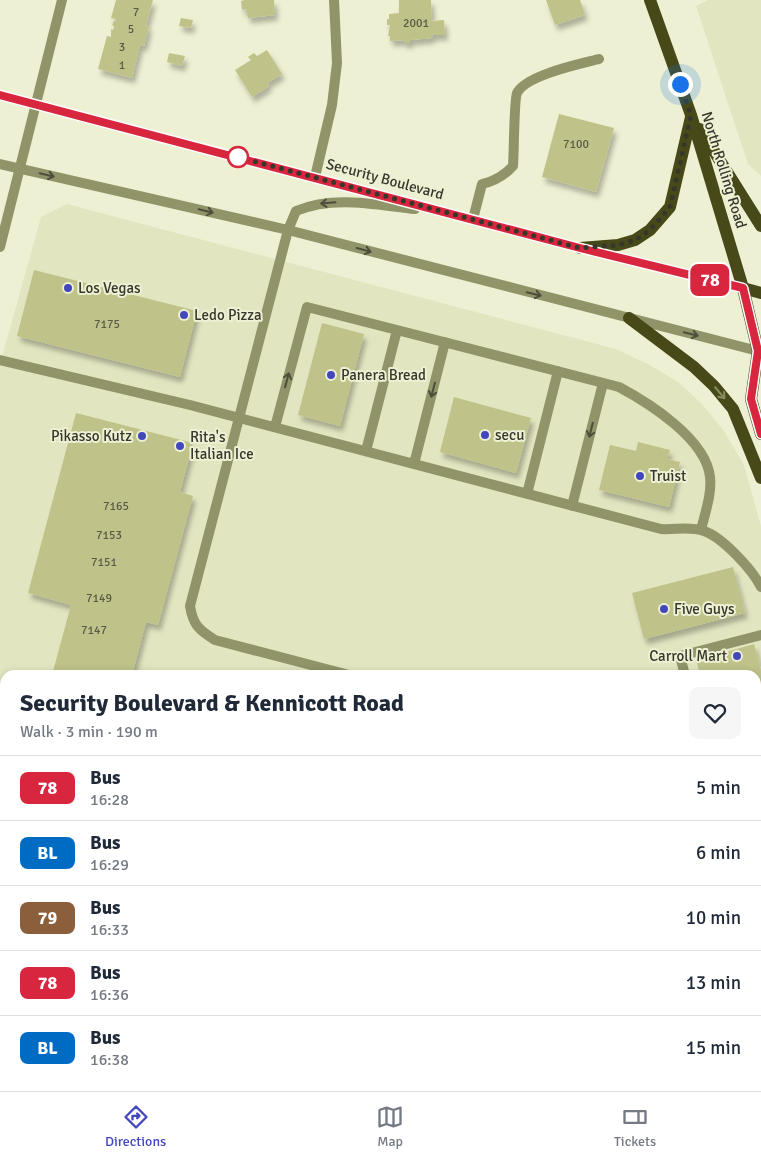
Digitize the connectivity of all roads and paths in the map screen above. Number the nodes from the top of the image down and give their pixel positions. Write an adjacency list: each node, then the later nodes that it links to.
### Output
1 (62, 0): 6 (street)
2 (334, 0): 10 (street)
3 (650, 0): 7 (main road, North Rolling Road)
4 (599, 59): 12 (street)
5 (0, 95): 6 (street, Security Boulevard)
6 (36, 104): 9 (street); 10 (street, Security Boulevard)
7 (691, 115): 13 (main road); 16 (main road); 17 (main road, North Rolling Road)
8 (0, 164): 9 (street)
9 (20, 169): 14 (street, one-way to 14); 15 (street)
10 (315, 177): 11 (street, Security Boulevard)
11 (446, 212): 12 (street, Security Boulevard); 14 (street, one-way to 14)
12 (473, 219): 16 (street, Security Boulevard)
13 (761, 226)
14 (288, 230): 19 (street, one-way to 19); 26 (street)
15 (0, 247)
16 (580, 248): 17 (street, Security Boulevard)
17 (743, 288): 18 (main road, Security Boulevard); 22 (main road, North Rolling Road)
18 (761, 293)
19 (629, 318): 22 (street, one-way to 22); 31 (main road, one-way to 31)
20 (398, 330): 21 (street); 27 (street, one-way to 20); 29 (street)
21 (445, 342): 24 (street); 30 (street, one-way to 30)
22 (760, 353): 28 (main road, North Rolling Road)
23 (0, 360): 26 (street)
24 (558, 371): 25 (street); 32 (street)
25 (603, 383): 33 (street, one-way to 33); 34 (street)
26 (238, 418): 27 (street); 37 (street)
27 (275, 427): 29 (street)
28 (761, 434)
29 (366, 451): 30 (street)
30 (414, 464): 32 (street)
31 (761, 478)
32 (527, 494): 33 (street)
33 (572, 506): 34 (street)
34 (701, 530): 35 (street)
35 (761, 587)
36 (761, 635): 38 (street)
37 (330, 670)
38 (684, 670)

